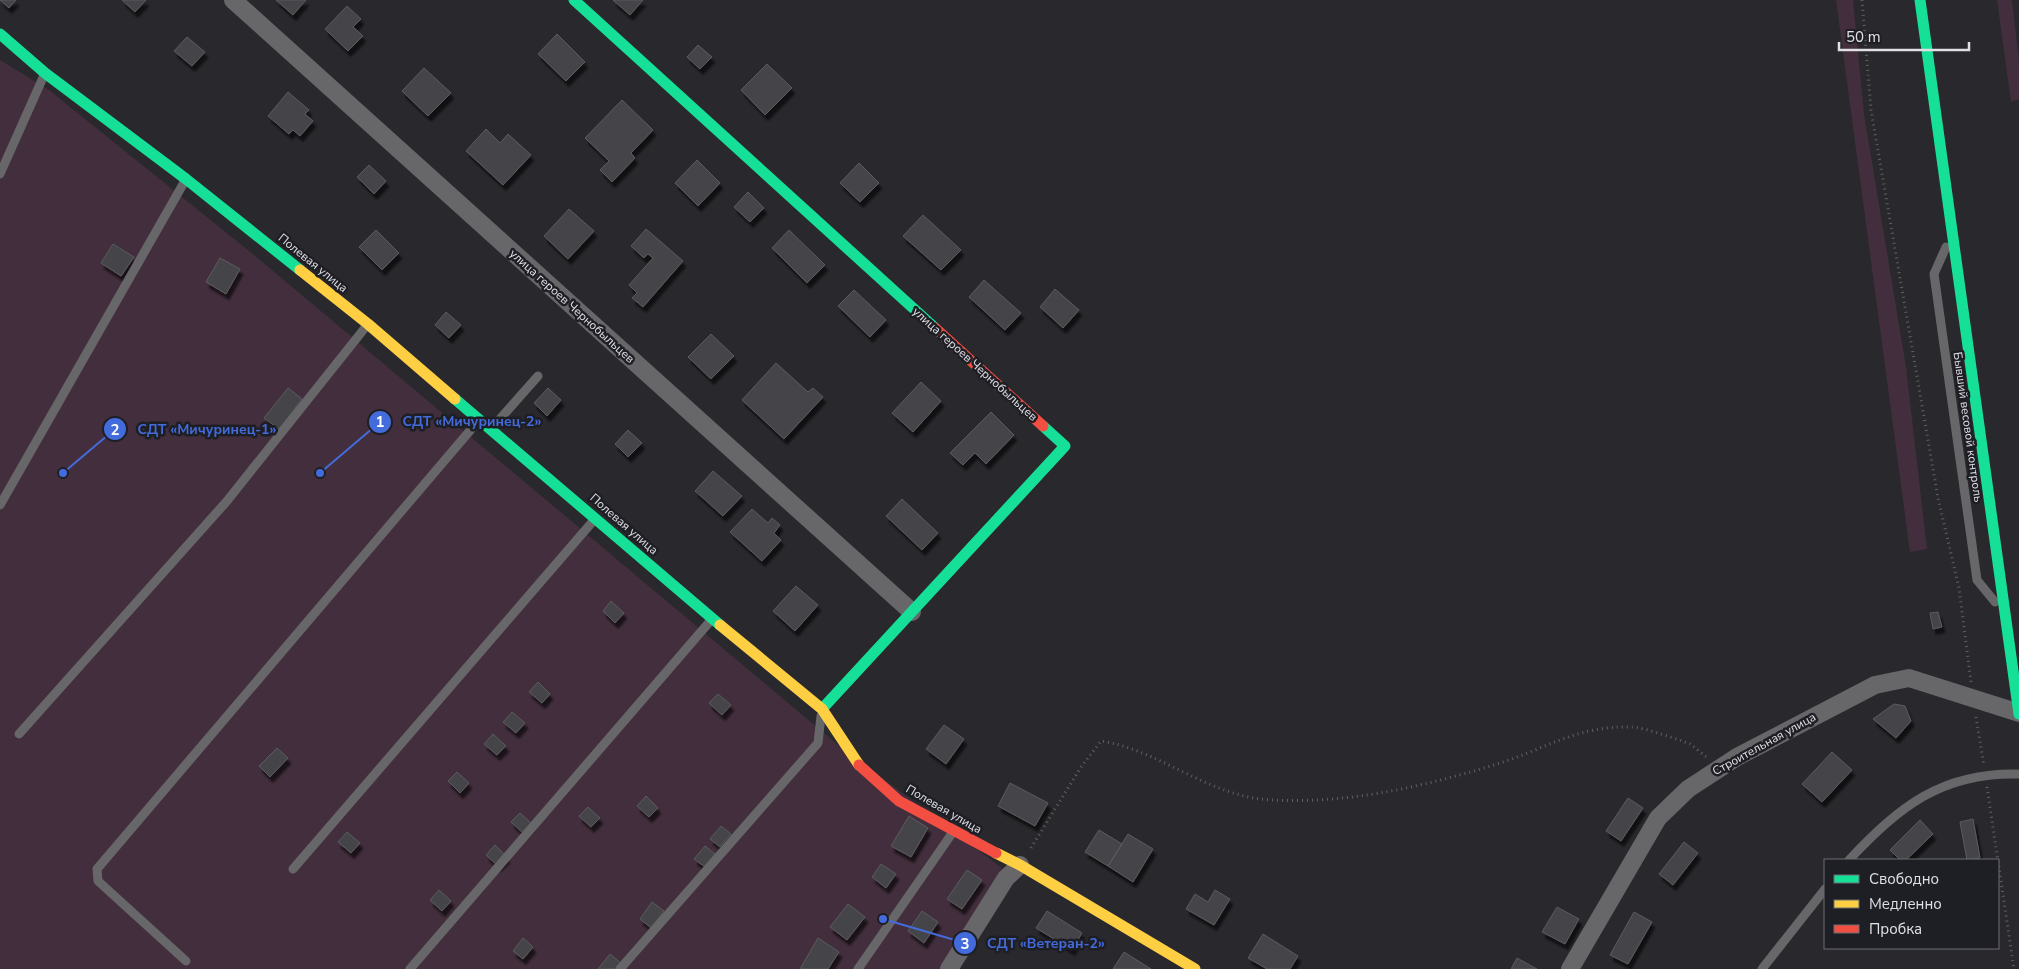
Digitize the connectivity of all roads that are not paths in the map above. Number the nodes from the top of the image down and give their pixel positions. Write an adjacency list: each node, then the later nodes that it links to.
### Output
1 (232, 0): 15 (street, улица героев Чернобыльцев)
2 (574, 0): 15 (street, улица героев Чернобыльцев)
3 (1920, 0): 8 (street)
4 (0, 34): 5 (street, Полевая улица)
5 (46, 73): 6 (lane); 7 (street, Полевая улица)
6 (0, 174)
7 (186, 179): 9 (street, Полевая улица); 13 (lane)
8 (1952, 233): 16 (street); 16 (lane, Бывший весовой контроль)
9 (368, 324): 11 (street, Полевая улица); 20 (lane)
10 (538, 376): 12 (lane)
11 (479, 420): 12 (street, Полевая улица); 27 (lane)
12 (491, 430): 14 (street, Полевая улица)
13 (0, 505)
14 (596, 518): 17 (street, Полевая улица); 25 (lane)
15 (912, 612): 18 (street)
16 (2007, 617): 19 (street)
17 (712, 619): 18 (street, Полевая улица); 28 (lane)
18 (822, 709): 22 (street, Полевая улица); 29 (lane)
19 (2019, 714): 33 (street, Строительная улица)
20 (19, 734)
21 (2019, 774): 23 (lane)
22 (953, 832): 24 (street, Полевая улица); 30 (lane)
23 (1850, 859)
24 (1020, 865): 31 (street); 32 (street, Полевая улица)
25 (293, 869)
26 (1824, 890): 34 (lane)
27 (186, 961)
28 (410, 969)
29 (620, 969)
30 (858, 969)
31 (949, 969)
32 (1195, 969)
33 (1570, 969)
34 (1762, 969)

